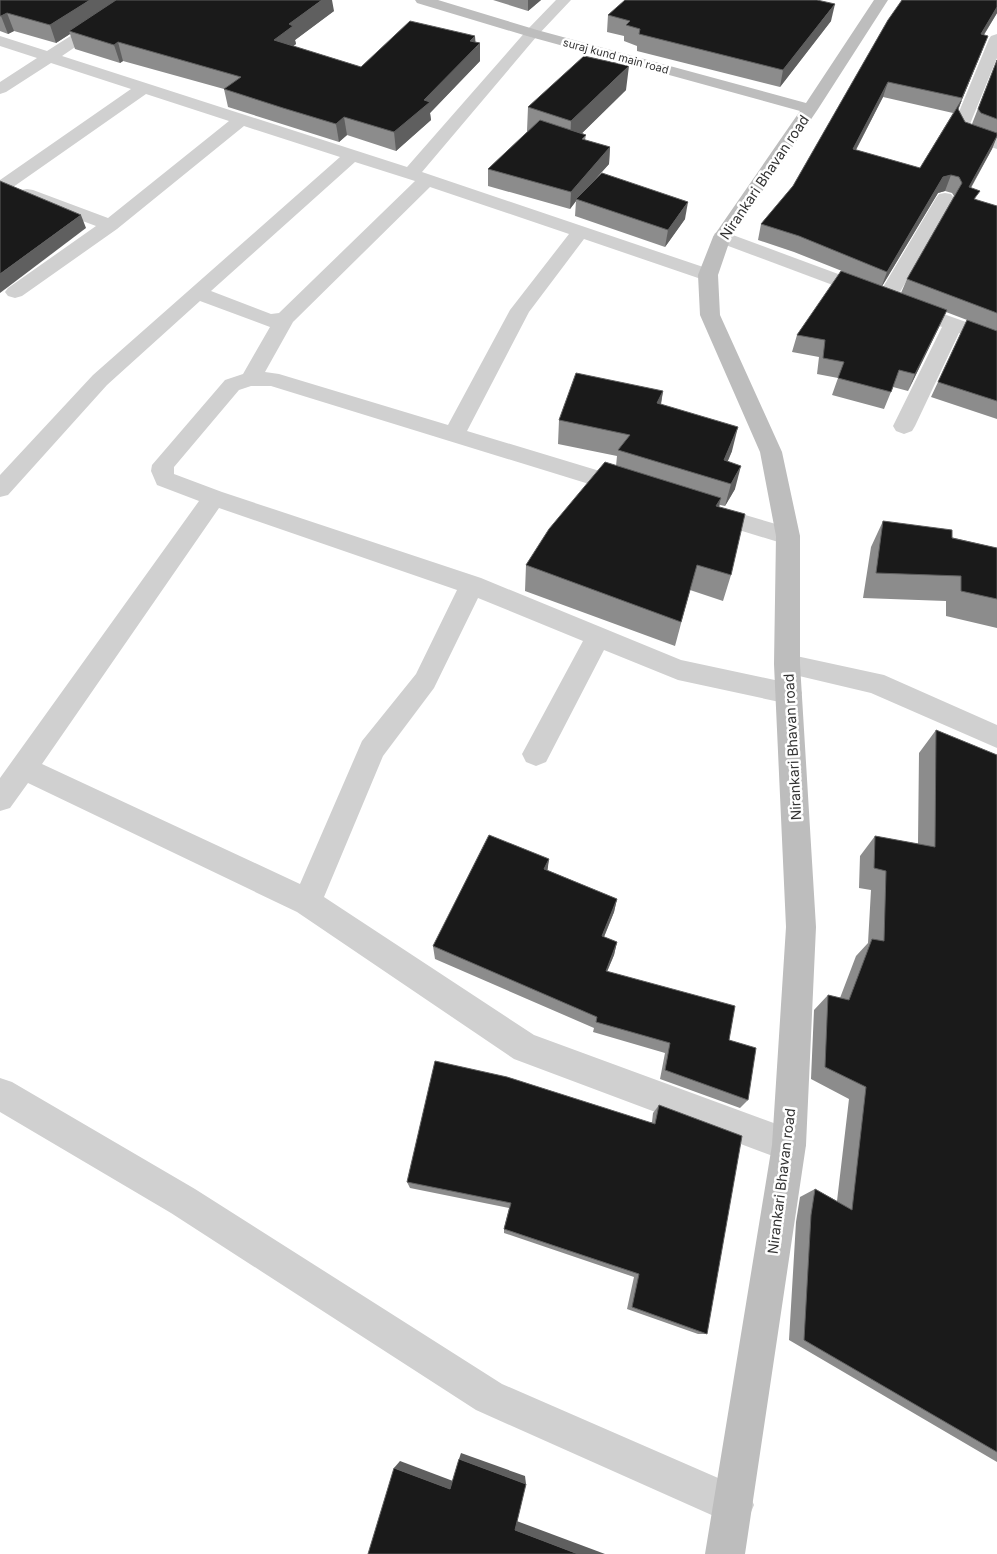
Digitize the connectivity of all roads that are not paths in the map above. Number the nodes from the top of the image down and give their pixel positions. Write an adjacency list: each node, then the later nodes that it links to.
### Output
1 (137, 0): 8 (street)
2 (422, 0): 5 (street, suraj kund main road)
3 (564, 0): 5 (street)
4 (881, 0): 11 (street, Nirankari Bhavan road)
5 (532, 33): 11 (street, suraj kund main road); 15 (street)
6 (0, 41): 8 (street)
7 (996, 47): 13 (street)
8 (50, 56): 9 (street); 10 (street)
9 (146, 87): 12 (street); 16 (street)
10 (0, 88)
11 (810, 108): 20 (street, Nirankari Bhavan road)
12 (242, 119): 14 (street); 18 (street)
13 (997, 144)
14 (352, 155): 15 (street); 23 (street)
15 (419, 177): 19 (street); 25 (street)
16 (1, 186): 18 (street)
17 (945, 198): 24 (street)
18 (110, 225): 22 (street)
19 (580, 232): 21 (street); 30 (street)
20 (722, 237): 21 (street, Nirankari Bhavan road); 24 (street)
21 (708, 275): 35 (street, Nirankari Bhavan road)
22 (15, 292)
23 (197, 294): 25 (street); 31 (street)
24 (886, 299): 26 (street)
25 (285, 318): 28 (street)
26 (953, 324): 27 (street); 29 (street)
27 (997, 340)
28 (251, 378): 30 (street); 33 (street)
29 (904, 426)
30 (454, 434): 32 (street)
31 (0, 489)
32 (645, 493)
33 (214, 498): 36 (street); 42 (street)
34 (683, 504): 35 (street)
35 (788, 536): 38 (street, Nirankari Bhavan road)
36 (472, 585): 37 (street); 44 (street)
37 (598, 637): 39 (street); 41 (street)
38 (787, 664): 39 (street, Nirankari Bhavan road); 40 (street)
39 (789, 693): 46 (street, Nirankari Bhavan road)
40 (997, 737)
41 (536, 754)
42 (24, 768): 43 (street); 44 (street)
43 (0, 799)
44 (307, 902): 46 (street)
45 (0, 1094): 47 (street)
46 (789, 1145): 47 (street, Nirankari Bhavan road)
47 (734, 1505): 48 (street, Nirankari Bhavan road)
48 (725, 1554)

